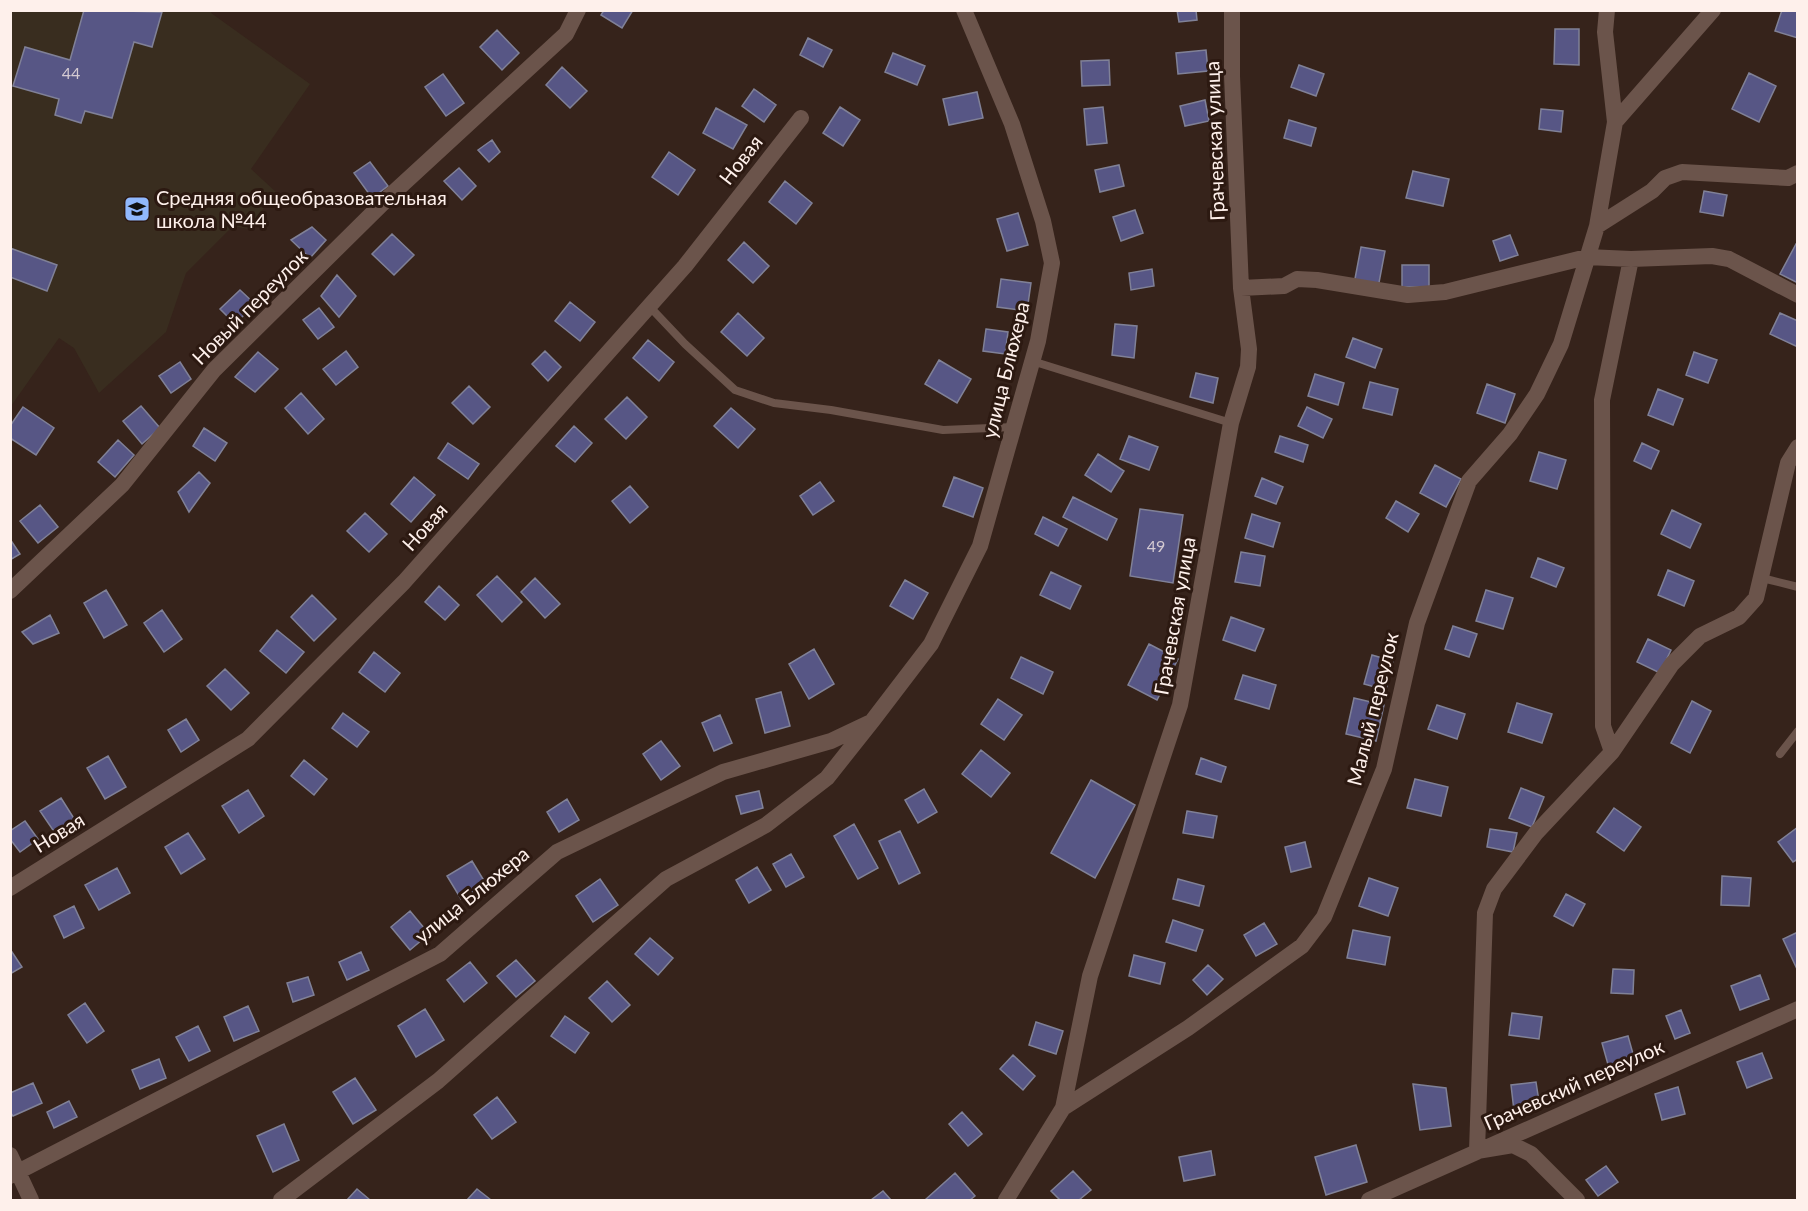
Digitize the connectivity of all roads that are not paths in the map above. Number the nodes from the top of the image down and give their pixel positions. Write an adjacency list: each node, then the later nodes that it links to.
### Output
1 (578, 10): 21 (street, Новый переулок)
2 (964, 10): 15 (street, улица Блюхера)
3 (1232, 10): 12 (street, Грачевская улица)
4 (1607, 10): 7 (street, Малый переулок)
5 (1713, 10): 7 (street)
6 (801, 118): 14 (street, Новая)
7 (1615, 122): 9 (street, Малый переулок)
8 (1797, 173): 9 (street)
9 (1597, 226): 10 (street, Малый переулок)
10 (1587, 257): 11 (street); 12 (street); 28 (street, Малый переулок)
11 (1631, 259): 13 (street); 24 (street)
12 (1241, 288): 16 (street, Грачевская улица)
13 (1797, 295)
14 (649, 306): 17 (lane); 26 (street, Новая)
15 (1031, 361): 16 (lane); 17 (street, улица Блюхера)
16 (1231, 423): 28 (street, Грачевская улица)
17 (1015, 427): 22 (street, улица Блюхера)
18 (1797, 447): 19 (street)
19 (1762, 578): 20 (lane); 24 (street)
20 (1797, 587)
21 (10, 591)
22 (873, 720): 31 (street, улица Блюхера); 33 (street, улица Блюхера)
23 (1797, 731): 25 (lane)
24 (1612, 752): 29 (street)
25 (1780, 754)
26 (10, 888)
27 (1797, 1009): 29 (street, Грачевский переулок)
28 (1064, 1108): 34 (street, Грачевская улица)
29 (1477, 1151): 35 (street, Грачевский переулок); 36 (street)
30 (10, 1155): 31 (street)
31 (15, 1173): 32 (street)
32 (31, 1200)
33 (281, 1200)
34 (1006, 1200)
35 (1369, 1200)
36 (1576, 1200)

